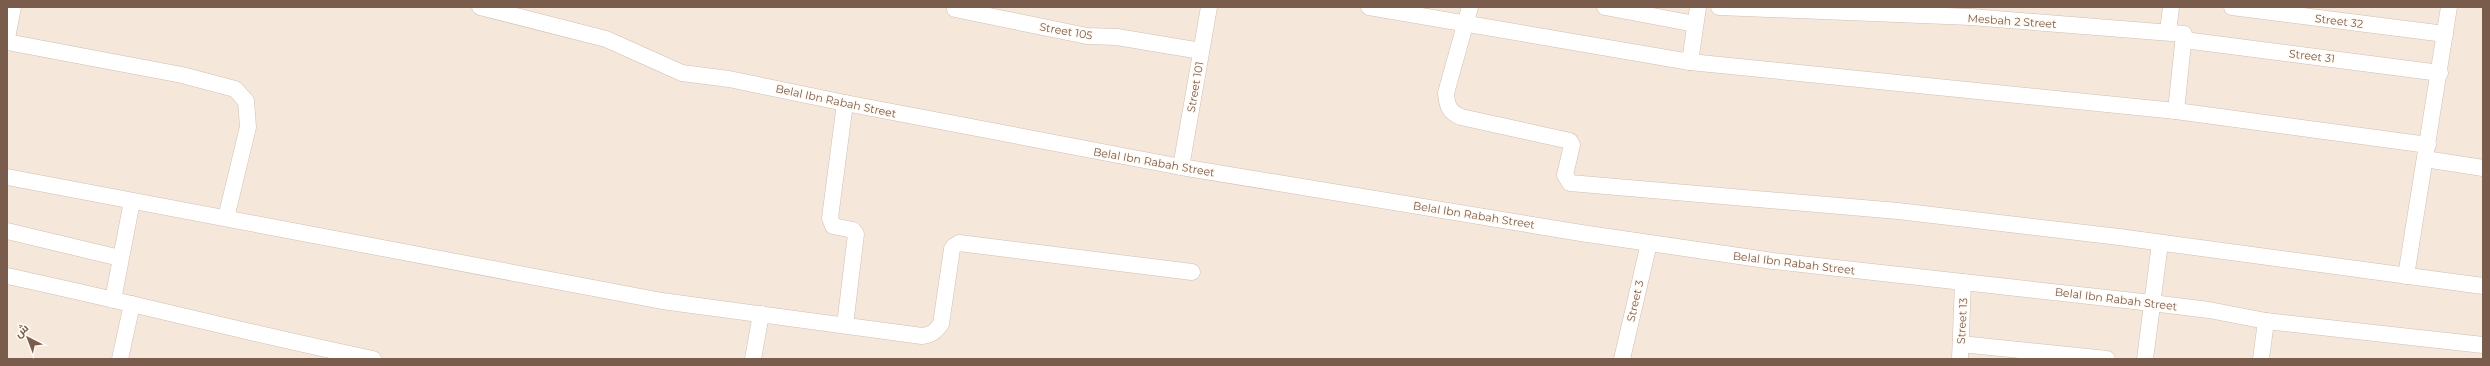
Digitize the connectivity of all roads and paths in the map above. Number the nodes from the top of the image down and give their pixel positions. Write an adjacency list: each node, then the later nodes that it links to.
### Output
1 (13, 7): 17 (street)
2 (480, 7): 23 (street, Belal Ibn Rabah Street)
3 (1209, 7): 20 (street, Street 101)
4 (1369, 7): 14 (street)
5 (1470, 7): 14 (street)
6 (1605, 7): 13 (street)
7 (1698, 7): 13 (street)
8 (1719, 7): 15 (street, Mesbah 2 Street)
9 (2171, 7): 15 (street)
10 (2232, 7): 16 (street, Street 32)
11 (2449, 7): 16 (street)
12 (955, 9): 20 (street, Street 105)
13 (1695, 24): 21 (street)
14 (1464, 25): 21 (street); 33 (street)
15 (2168, 32): 18 (street, Mesbah 2 Street)
16 (2446, 34): 22 (street)
17 (7, 38)
18 (2184, 38): 22 (street, Street 31); 24 (street)
19 (7, 42): 30 (street)
20 (1201, 51): 26 (street, Street 101)
21 (1690, 62): 24 (street)
22 (2440, 73): 25 (street)
23 (845, 103): 26 (street, Belal Ibn Rabah Street); 45 (street)
24 (2176, 110): 25 (street)
25 (2427, 152): 27 (street); 37 (street)
26 (1181, 167): 32 (street, Belal Ibn Rabah Street)
27 (2483, 168)
28 (7, 177): 29 (street)
29 (132, 201): 30 (street); 34 (street)
30 (226, 218): 43 (street)
31 (7, 231): 34 (street)
32 (1648, 243): 38 (street, Belal Ibn Rabah Street); 51 (street, Street 3)
33 (2160, 243): 37 (street); 41 (street)
34 (120, 258): 40 (street)
35 (1192, 272): 45 (street)
36 (7, 276): 40 (street)
37 (2406, 276): 39 (street)
38 (1963, 282): 41 (street, Belal Ibn Rabah Street); 47 (street, Street 13)
39 (2483, 286)
40 (113, 300): 42 (street)
41 (2152, 303): 44 (street, Belal Ibn Rabah Street); 53 (street)
42 (132, 304): 48 (street); 49 (street)
43 (761, 314): 45 (street); 50 (street)
44 (2266, 321): 46 (street, Belal Ibn Rabah Street); 54 (street)
45 (845, 325)
46 (2483, 345)
47 (1960, 352): 52 (street)
48 (120, 359)
49 (373, 359)
50 (753, 359)
51 (1622, 359)
52 (2108, 359)
53 (2145, 359)
54 (2261, 359)

